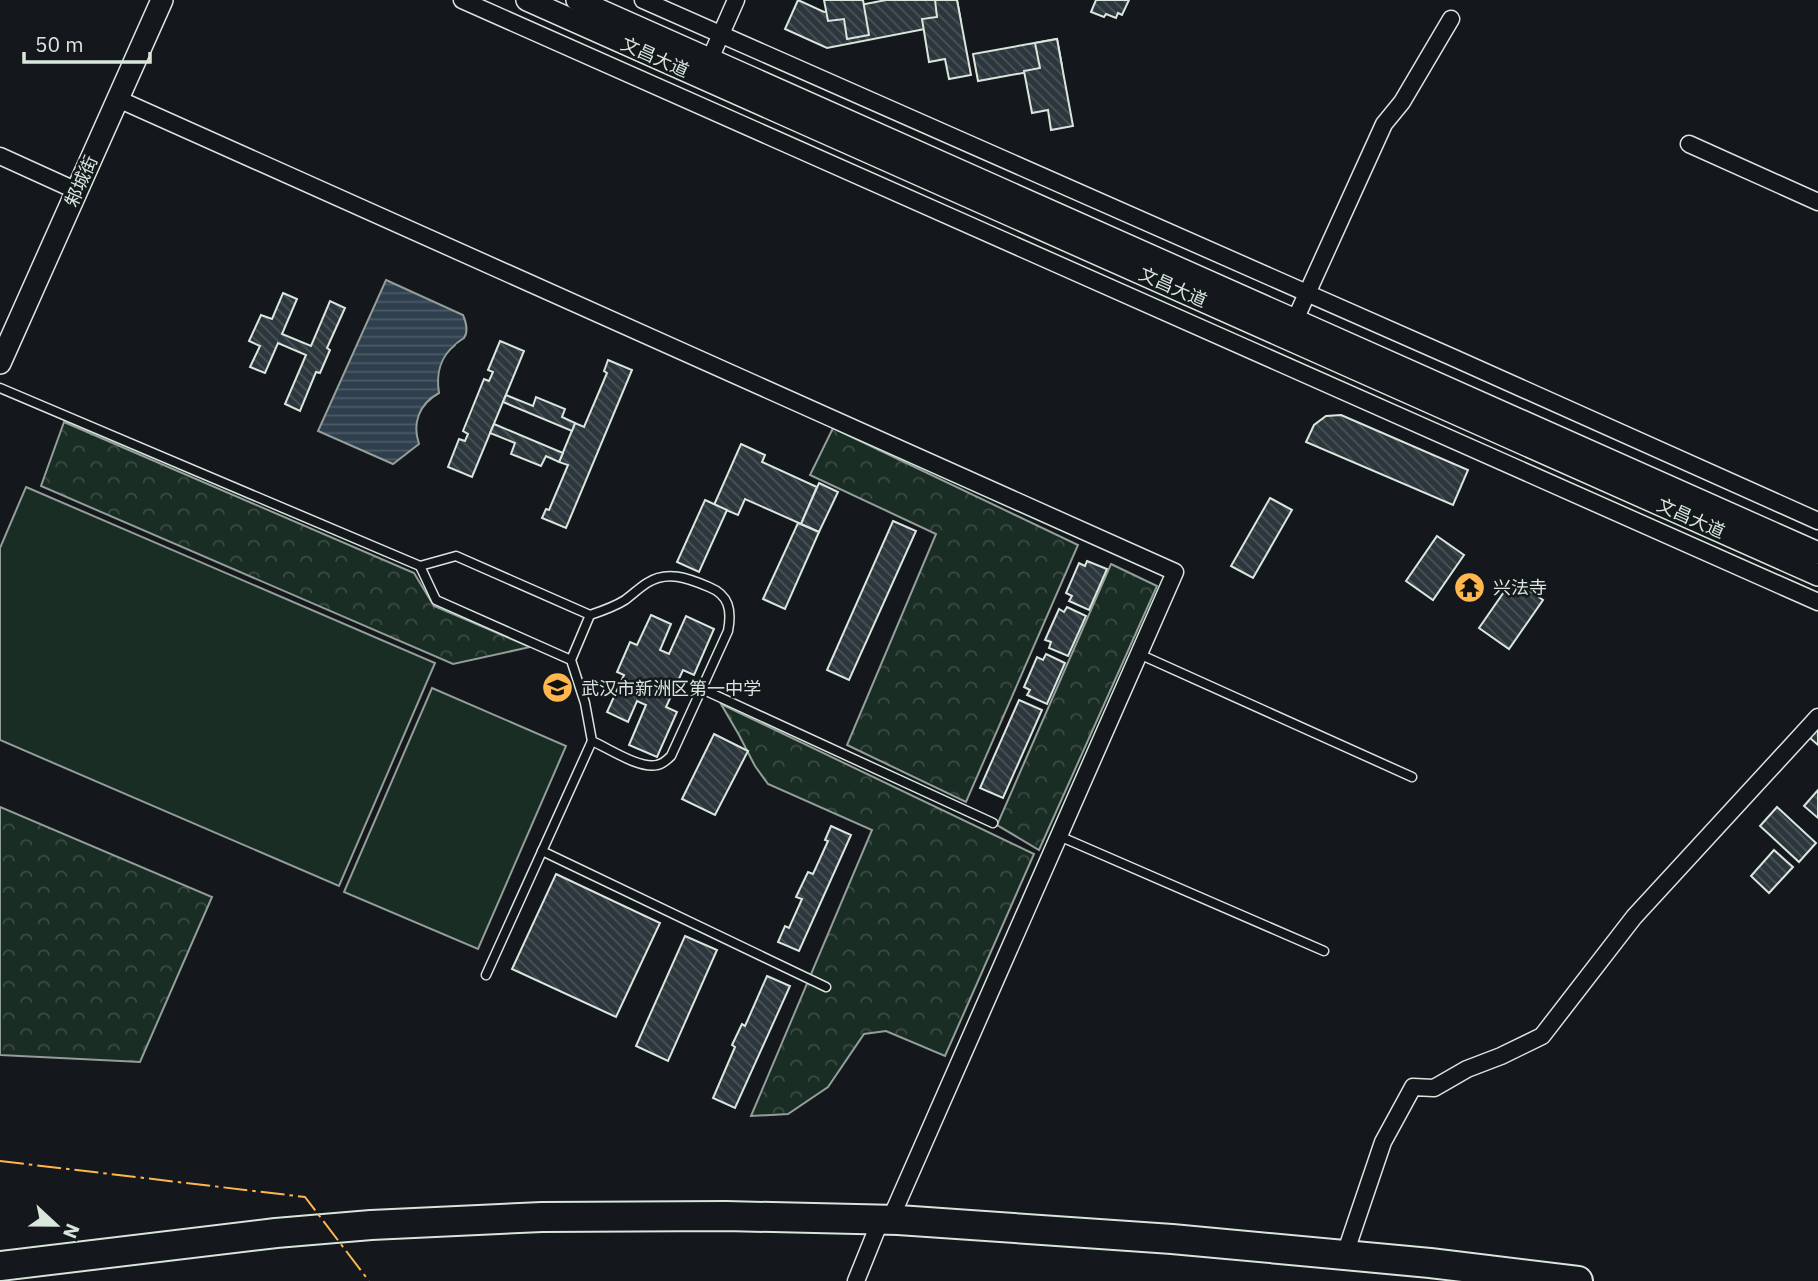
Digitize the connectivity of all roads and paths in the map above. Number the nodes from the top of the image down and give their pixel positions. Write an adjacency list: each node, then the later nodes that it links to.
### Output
1 (162, 0): 10 (main road, 邾城街)
2 (461, 0): 23 (street)
3 (527, 0): 22 (main road, 文昌大道)
4 (577, 0): 9 (main road, 文昌大道)
5 (643, 0): 8 (street)
6 (736, 0): 8 (street)
7 (1451, 19): 15 (street)
8 (721, 34): 9 (street); 15 (street)
9 (710, 60): 16 (main road, 文昌大道)
10 (118, 99): 13 (main road, 邾城街); 25 (street)
11 (1689, 144): 14 (street)
12 (0, 156): 13 (street)
13 (77, 191): 17 (main road, 邾城街)
14 (1818, 202)
15 (1307, 293): 16 (street); 19 (street)
16 (1295, 320): 20 (main road, 文昌大道)
17 (0, 363)
18 (0, 388): 21 (lane)
19 (1818, 521)
20 (1818, 553)
21 (420, 566): 24 (lane); 26 (lane)
22 (1818, 575)
23 (1818, 602)
24 (590, 615): 26 (lane); 27 (lane)
25 (1139, 654): 30 (lane); 32 (street)
26 (571, 660): 29 (lane)
27 (702, 688): 29 (lane); 31 (lane)
28 (1818, 717): 38 (street)
29 (592, 741): 33 (lane)
30 (1412, 777)
31 (993, 823)
32 (1059, 836): 34 (lane); 37 (street)
33 (542, 851): 35 (lane); 36 (lane)
34 (1324, 951)
35 (486, 975)
36 (826, 988)
37 (886, 1219): 38 (highway); 39 (highway); 40 (street)
38 (1345, 1254): 41 (highway)
39 (0, 1266)
40 (856, 1281)
41 (1578, 1281)

